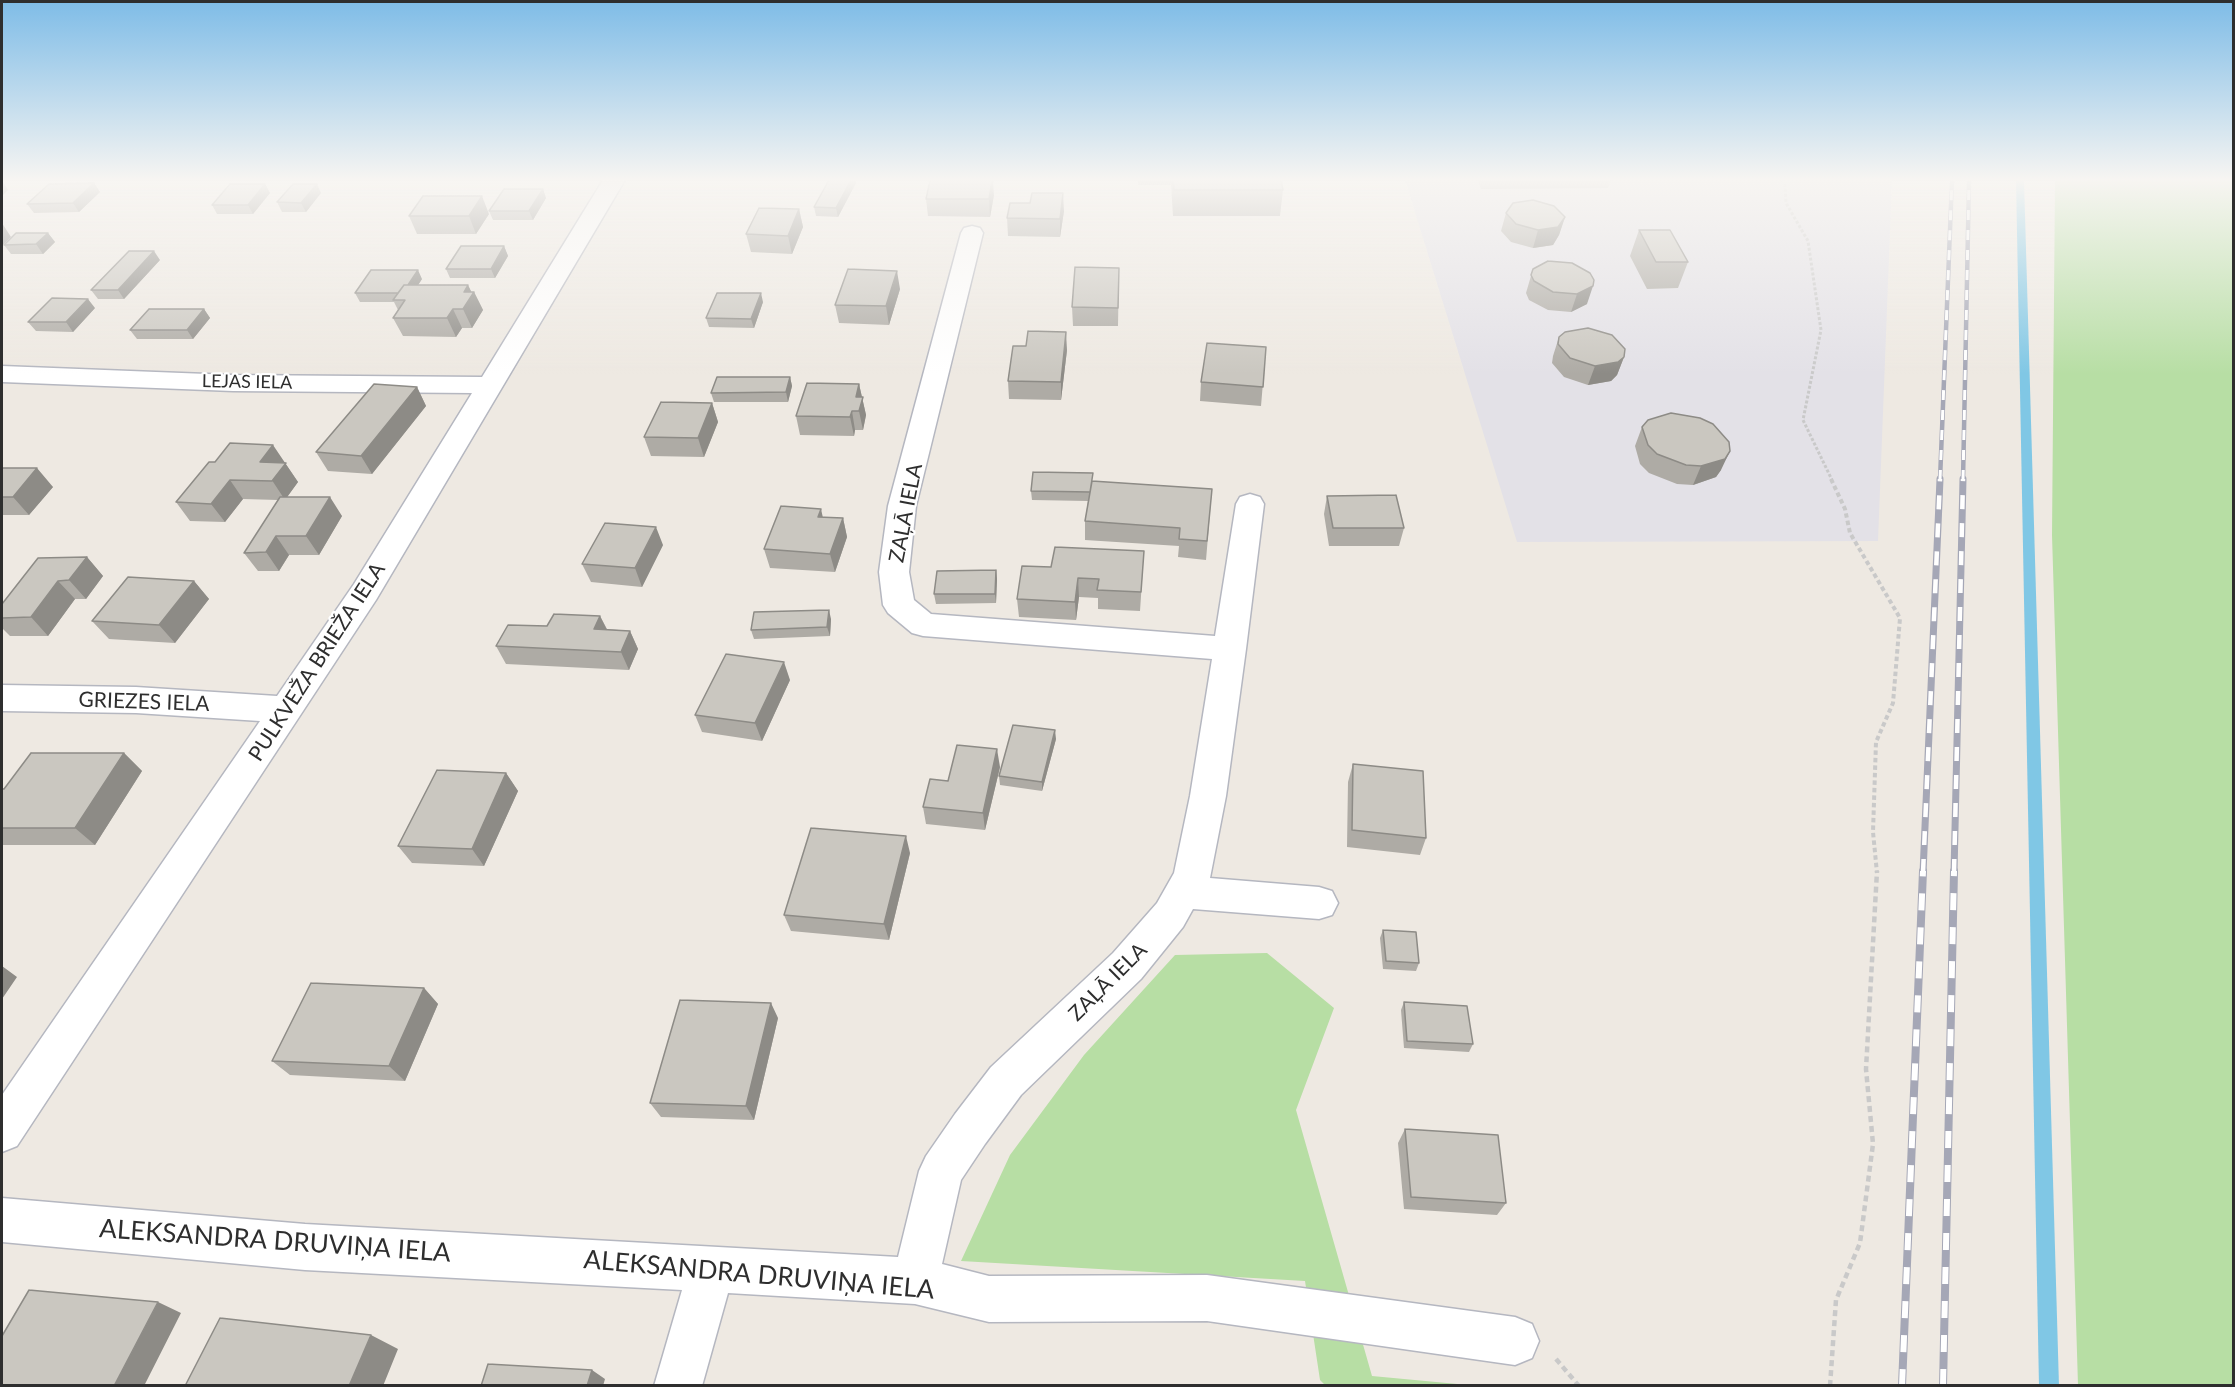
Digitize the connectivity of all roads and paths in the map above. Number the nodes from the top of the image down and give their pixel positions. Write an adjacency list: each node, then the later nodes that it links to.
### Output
1 (575, 245): 5 (street, PULKVEŽA BRIEŽA IELA)
2 (969, 245): 7 (street, ZAĻĀ IELA)
3 (1809, 245): 18 (path)
4 (2, 374): 5 (street, LEJAS IELA)
5 (492, 385): 9 (street, PULKVEŽA BRIEŽA IELA)
6 (1250, 504): 7 (street, ZAĻĀ IELA)
7 (1230, 649): 10 (street, ZAĻĀ IELA)
8 (2, 698): 9 (street, GRIEZES IELA)
9 (286, 710): 12 (street, PULKVEŽA BRIEŽA IELA)
10 (1183, 892): 11 (street); 15 (street, ZAĻĀ IELA)
11 (1319, 903)
12 (2, 1131)
13 (2, 1220): 14 (street, ALEKSANDRA DRUVIŅA IELA)
14 (711, 1269): 15 (street, ALEKSANDRA DRUVIŅA IELA); 17 (street)
15 (915, 1281): 16 (street, ALEKSANDRA DRUVIŅA IELA)
16 (1515, 1341)
17 (678, 1386)
18 (1830, 1386)

